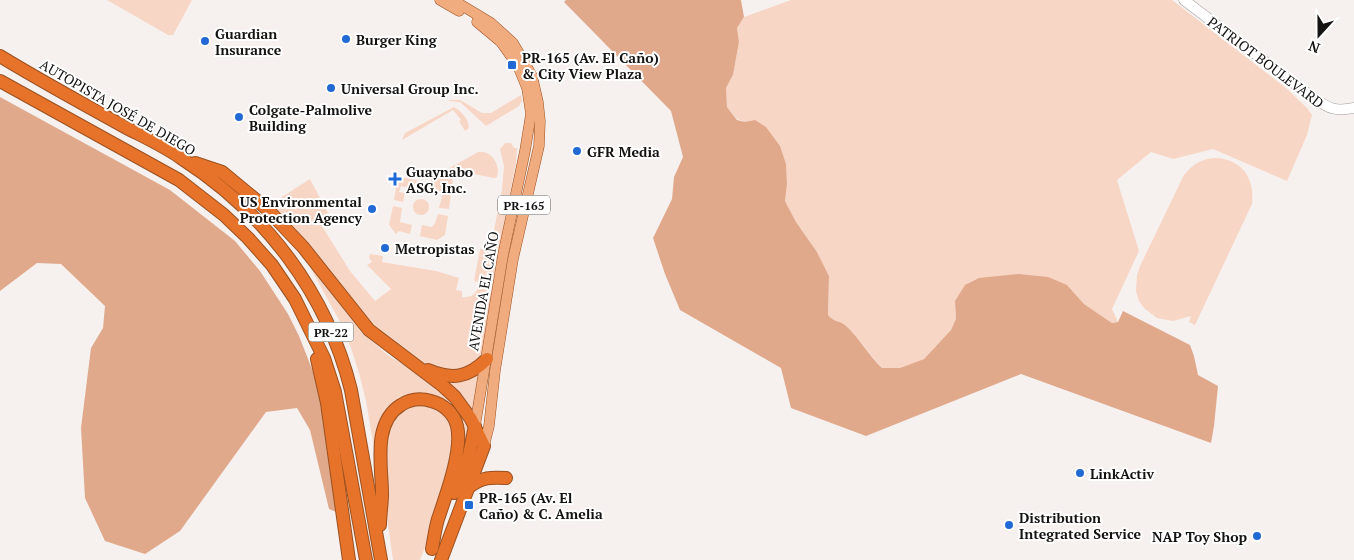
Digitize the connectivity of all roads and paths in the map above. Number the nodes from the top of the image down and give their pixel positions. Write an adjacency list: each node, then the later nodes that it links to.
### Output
1 (440, 0): 9 (main road, AVENIDA EL CAÑO / PR-165)
2 (453, 0): 12 (main road, AVENIDA EL CAÑO / PR-165)
3 (1184, 0): 6 (street, PATRIOT BOULEVARD)
4 (0, 56): 7 (highway, AUTOPISTA JOSÉ DE DIEGO / PR-22)
5 (0, 81): 8 (highway, PR-22)
6 (1354, 108)
7 (181, 158): 10 (highway); 16 (highway, AUTOPISTA JOSÉ DE DIEGO / PR-22)
8 (313, 337): 18 (highway); 19 (highway, PR-22)
9 (487, 359): 10 (highway); 11 (main road, AVENIDA EL CAÑO / PR-165)
10 (414, 364): 11 (highway)
11 (475, 426): 12 (highway); 17 (highway, AVENIDA EL CAÑO / PR-165)
12 (484, 446): 14 (highway, AVENIDA EL CAÑO / PR-165)
13 (506, 478): 14 (highway)
14 (470, 487): 15 (highway, AVENIDA EL CAÑO / PR-165)
15 (454, 528): 21 (highway, AVENIDA EL CAÑO / PR-165); 22 (highway)
16 (378, 542): 17 (highway); 20 (highway, AUTOPISTA JOSÉ DE DIEGO / PR-22)
17 (430, 554)
18 (349, 560)
19 (366, 560)
20 (381, 560)
21 (441, 560)
22 (446, 560)

